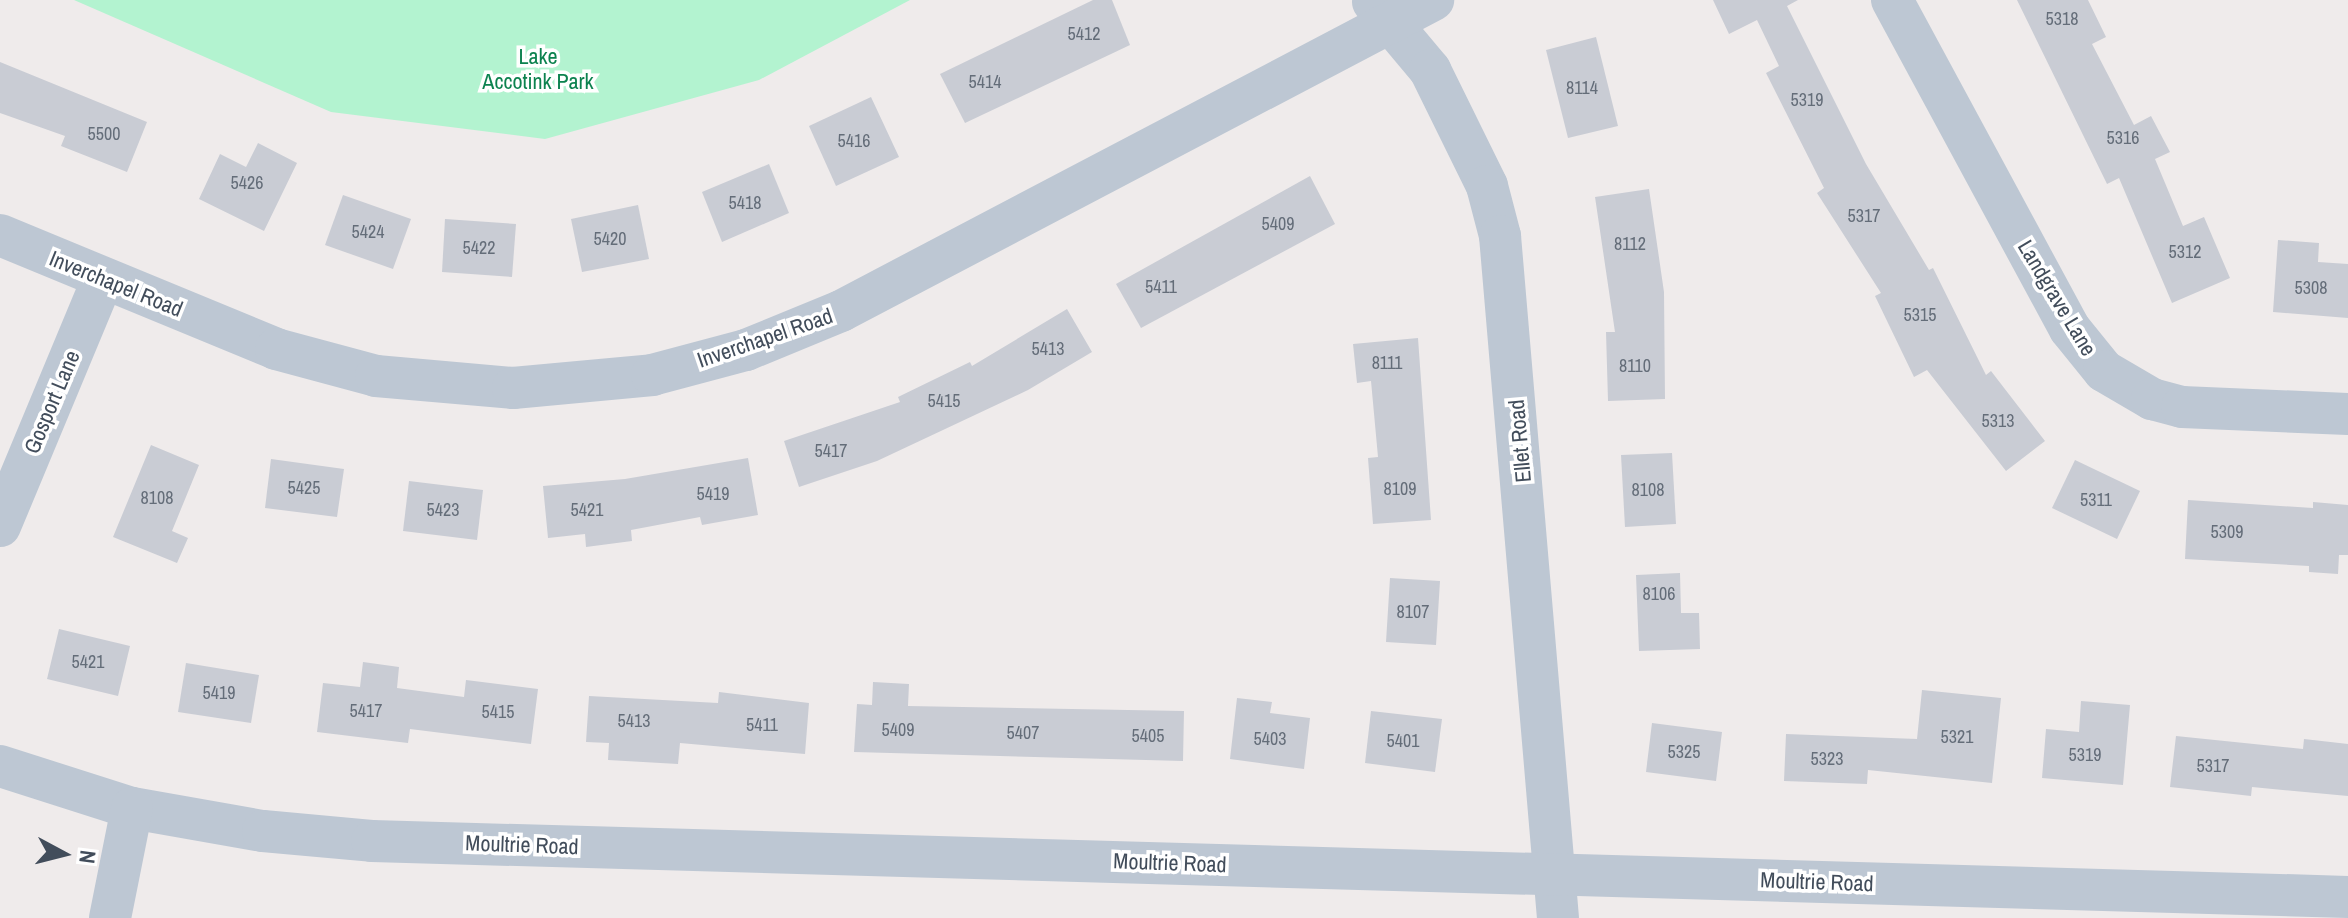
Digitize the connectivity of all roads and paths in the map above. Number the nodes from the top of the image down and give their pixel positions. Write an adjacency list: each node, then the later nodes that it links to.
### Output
1 (1433, 0): 3 (street, Inverchapel Road)
2 (1892, 0): 6 (street, Landgrave Lane)
3 (1382, 11): 5 (street, Inverchapel Road); 10 (street, Ellet Road)
4 (0, 235): 5 (street, Inverchapel Road)
5 (103, 279): 7 (street, Gosport Lane)
6 (2348, 414)
7 (0, 526)
8 (0, 766): 9 (street, Moultrie Road)
9 (132, 808): 10 (street, Moultrie Road); 12 (street)
10 (1555, 874): 11 (street, Moultrie Road); 13 (street, Ellet Road)
11 (2348, 897)
12 (110, 918)
13 (1558, 918)

